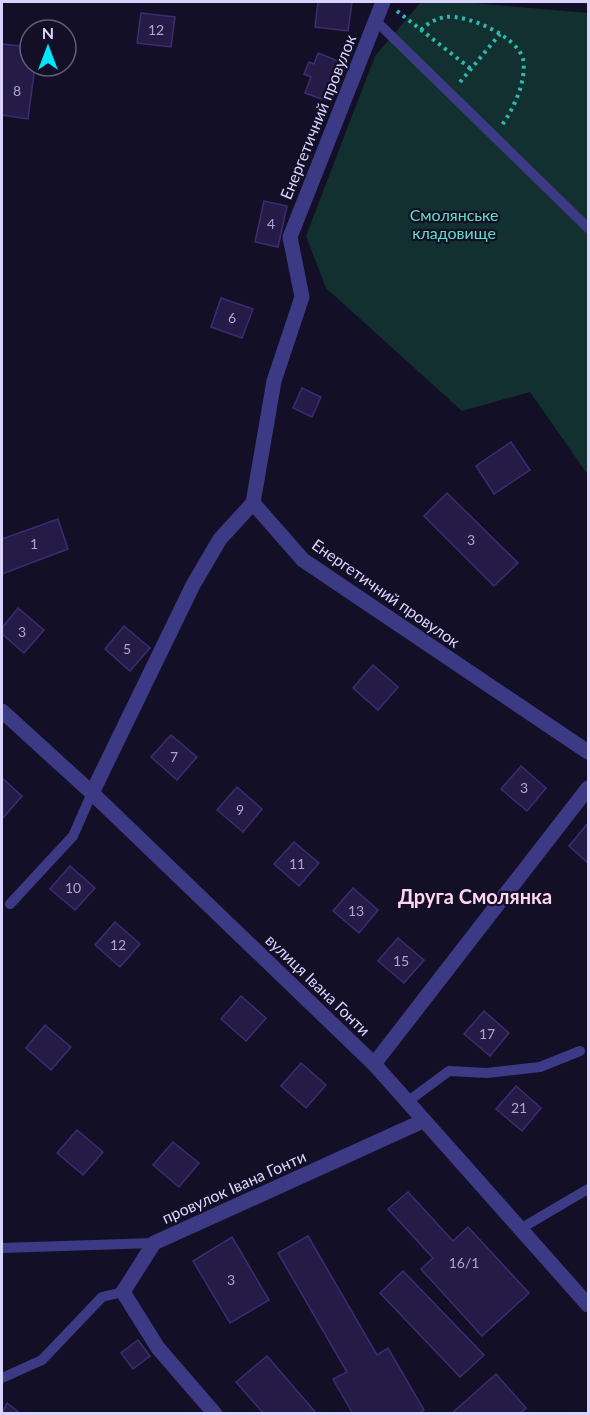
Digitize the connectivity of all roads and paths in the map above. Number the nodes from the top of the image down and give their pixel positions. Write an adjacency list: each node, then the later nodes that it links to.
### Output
1 (389, 5): 2 (street, Енергетичний провулок); 3 (path)
2 (376, 21): 6 (lane); 9 (street, Енергетичний провулок)
3 (420, 30): 4 (path); 5 (path)
4 (500, 34): 5 (path); 7 (path)
5 (471, 69): 6 (path)
6 (450, 93): 7 (lane)
7 (494, 136): 8 (lane)
8 (588, 228)
9 (253, 503): 11 (street, Енергетичний провулок); 13 (street)
10 (2, 711): 13 (street, вулиця Івана Гонти)
11 (588, 752)
12 (588, 788): 16 (street)
13 (92, 793): 14 (lane); 16 (street, вулиця Івана Гонти)
14 (10, 904)
15 (580, 1051): 17 (lane)
16 (374, 1064): 17 (street, вулиця Івана Гонти)
17 (407, 1102): 18 (street, вулиця Івана Гонти)
18 (423, 1121): 20 (street, вулиця Івана Гонти); 21 (street, провулок Івана Гонти)
19 (588, 1189): 20 (lane)
20 (520, 1229): 24 (street, вулиця Івана Гонти)
21 (154, 1243): 22 (lane); 23 (street, провулок Івана Гонти)
22 (2, 1248)
23 (123, 1293): 25 (lane); 26 (street)
24 (588, 1305)
25 (2, 1378)
26 (215, 1413)

